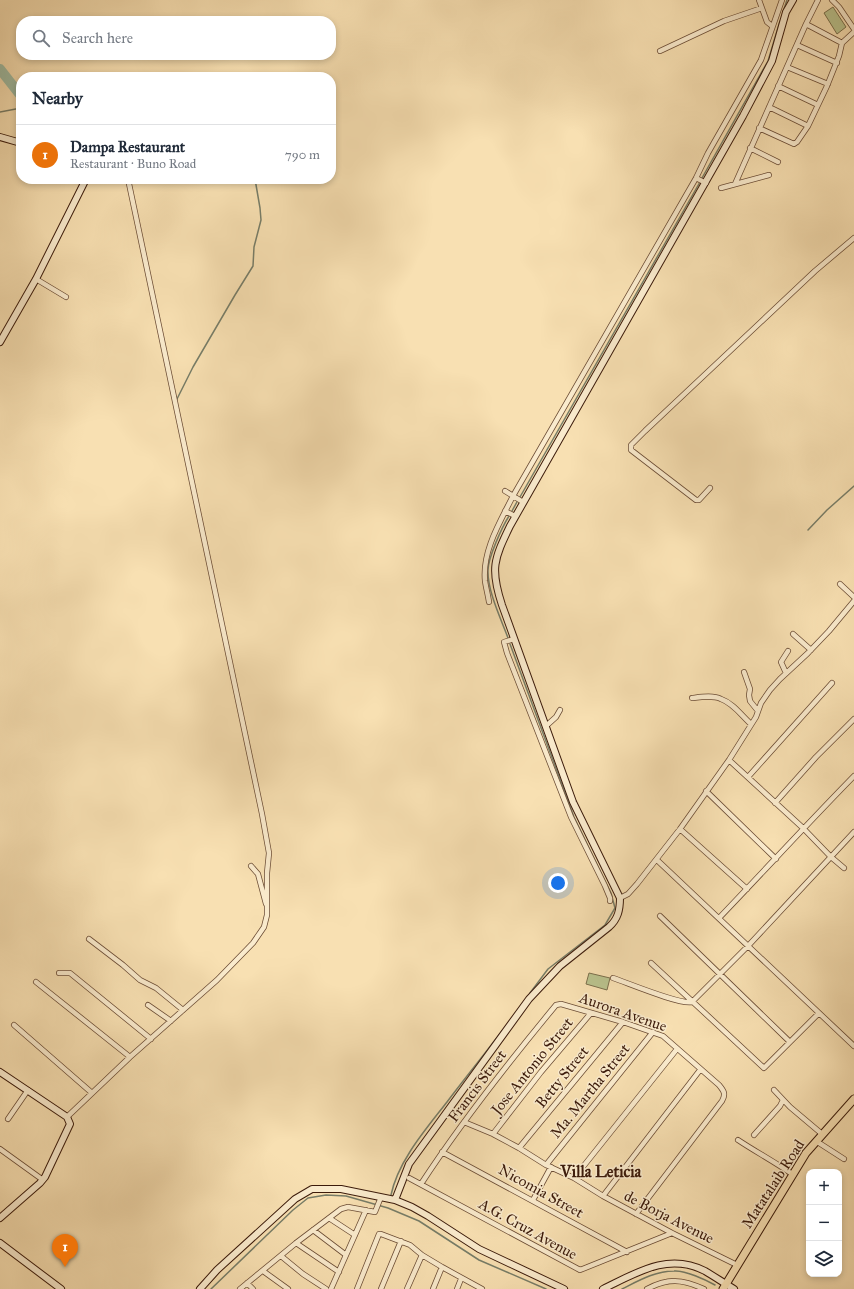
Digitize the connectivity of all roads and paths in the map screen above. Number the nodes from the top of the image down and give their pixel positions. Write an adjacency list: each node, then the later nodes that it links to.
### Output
1 (759, 0): 6 (street)
2 (782, 0): 8 (street)
3 (793, 0): 27 (street)
4 (818, 0): 7 (street)
5 (832, 0): 9 (street)
6 (762, 8): 8 (street); 12 (street)
7 (806, 24): 10 (street); 11 (street)
8 (772, 26): 26 (street)
9 (854, 30): 10 (street)
10 (842, 43): 13 (street)
11 (796, 45): 13 (street); 14 (street)
12 (660, 51)
13 (836, 63): 15 (street)
14 (787, 67): 15 (street); 16 (street)
15 (828, 84): 17 (street)
16 (778, 86): 17 (street); 18 (street)
17 (818, 105): 19 (street)
18 (769, 107): 19 (street); 20 (street)
19 (808, 126): 20 (street)
20 (759, 128): 23 (street)
21 (0, 137): 22 (street)
22 (16, 142)
23 (750, 148): 24 (street); 30 (street)
24 (778, 162)
25 (769, 176): 30 (street)
26 (696, 178): 27 (street); 38 (street)
27 (706, 183): 39 (street)
28 (84, 184): 33 (street)
29 (129, 184): 75 (street)
30 (735, 184): 31 (street)
31 (721, 188)
32 (854, 238): 36 (street)
33 (36, 279): 34 (street); 35 (street)
34 (66, 297)
35 (0, 342)
36 (710, 488)
37 (505, 491): 38 (street)
38 (513, 496): 39 (street); 40 (street)
39 (523, 502): 41 (street)
40 (505, 511): 41 (street); 45 (street)
41 (515, 516): 47 (street)
42 (840, 584): 43 (street)
43 (854, 597)
44 (854, 601): 48 (street)
45 (489, 602)
46 (793, 634): 48 (street)
47 (514, 639): 58 (street); 74 (street)
48 (812, 650): 51 (street)
49 (788, 651): 51 (street)
50 (744, 672): 55 (street)
51 (786, 673): 55 (street)
52 (832, 683): 61 (street)
53 (692, 698): 57 (street)
54 (560, 710): 58 (street)
55 (758, 711): 57 (street)
56 (854, 719): 63 (street)
57 (751, 724): 59 (street)
58 (546, 726): 73 (street)
59 (730, 760): 61 (street); 62 (street)
60 (854, 776): 64 (street)
61 (748, 777): 63 (street)
62 (706, 791): 65 (street); 68 (street)
63 (775, 803): 64 (street)
64 (803, 828): 67 (street); 68 (street)
65 (680, 829): 69 (street); 72 (street)
66 (854, 832): 67 (street)
67 (831, 857): 71 (street); 79 (street)
68 (776, 859): 72 (street)
69 (657, 860): 73 (street); 77 (street)
70 (251, 866): 75 (street)
71 (844, 868)
72 (747, 889): 77 (street)
73 (620, 898): 127 (street)
74 (610, 901)
75 (268, 907): 88 (street)
76 (660, 916): 82 (street)
77 (719, 918): 79 (street)
78 (89, 939): 88 (street)
79 (748, 946): 82 (street); 90 (street)
80 (651, 963): 85 (street)
81 (59, 973): 95 (street)
82 (720, 973): 85 (street); 96 (street)
83 (613, 978): 85 (street)
84 (36, 982): 99 (street)
85 (692, 1002): 96 (street)
86 (148, 1005): 91 (street)
87 (556, 1005): 89 (street, Aurora Avenue); 109 (street, Francis Street)
88 (183, 1010): 91 (street)
89 (591, 1013): 92 (street, Aurora Avenue); 110 (street, Jose Antonio Street)
90 (819, 1013): 96 (street); 97 (street)
91 (171, 1021): 95 (street)
92 (623, 1022): 94 (street, Aurora Avenue); 115 (street, Betty Street)
93 (14, 1025): 104 (street)
94 (653, 1032): 98 (street, Aurora Avenue); 119 (street, Ma. Martha Street)
95 (151, 1039): 99 (street)
96 (790, 1042)
97 (854, 1046)
98 (677, 1049): 100 (street, Aurora Avenue); 122 (street)
99 (130, 1057): 104 (street)
100 (700, 1070): 125 (street); 130 (street, Aurora Avenue)
101 (0, 1072): 102 (street)
102 (28, 1090): 107 (street); 108 (street)
103 (774, 1090): 106 (street)
104 (92, 1093): 107 (street)
105 (854, 1099): 111 (main road, Matatalaib Road)
106 (783, 1100): 111 (street); 112 (street)
107 (67, 1117): 123 (street)
108 (8, 1119)
109 (464, 1122): 110 (street, de Borja Avenue); 117 (street, Francis Street)
110 (493, 1134): 115 (street, de Borja Avenue)
111 (822, 1134): 114 (main road, Matatalaib Road)
112 (754, 1135)
113 (738, 1140): 120 (street)
114 (816, 1141): 118 (street); 120 (main road, Matatalaib Road)
115 (519, 1148): 119 (street, de Borja Avenue)
116 (0, 1149): 123 (street)
117 (442, 1152): 124 (street, Francis Street); 128 (street, Nicomia Street)
118 (844, 1159)
119 (548, 1166): 122 (street, de Borja Avenue); 128 (street, Ma. Martha Street)
120 (792, 1174): 143 (main road, Matatalaib Road)
121 (409, 1178): 124 (street, A.G. Cruz Avenue)
122 (574, 1178): 125 (street, de Borja Avenue)
123 (43, 1180): 131 (street)
124 (421, 1184): 139 (street, A.G. Cruz Avenue)
125 (603, 1196): 130 (street, de Borja Avenue)
126 (380, 1199): 127 (street); 129 (street); 152 (street)
127 (395, 1200): 164 (street)
128 (533, 1200): 139 (street, Nicomia Street)
129 (366, 1210): 132 (street); 135 (street)
130 (636, 1214): 134 (street, de Borja Avenue)
131 (0, 1218)
132 (329, 1218): 133 (street); 135 (street)
133 (313, 1230): 138 (street); 140 (street)
134 (672, 1233): 139 (street, A.G. Cruz Avenue); 143 (street, de Borja Avenue)
135 (355, 1235): 140 (street)
136 (401, 1241): 141 (street); 158 (street); 159 (street)
137 (0, 1243): 151 (street)
138 (296, 1243): 142 (street); 146 (street)
139 (627, 1252)
140 (346, 1255): 146 (street)
141 (422, 1255): 144 (street); 160 (street)
142 (281, 1256): 145 (street); 156 (street)
143 (737, 1265): 149 (main road, Matatalaib Road)
144 (442, 1267): 147 (street); 161 (street)
145 (263, 1270): 148 (street); 155 (street)
146 (339, 1272): 157 (street)
147 (461, 1279): 162 (street); 163 (street)
148 (248, 1283): 153 (street); 154 (street)
149 (724, 1286): 165 (street); 167 (street)
150 (649, 1288): 166 (street)
151 (61, 1289)
152 (200, 1289)
153 (240, 1289)
154 (253, 1289)
155 (288, 1289)
156 (326, 1289)
157 (331, 1289)
158 (357, 1289)
159 (382, 1289)
160 (407, 1289)
161 (433, 1289)
162 (457, 1289)
163 (482, 1289)
164 (564, 1289)
165 (603, 1289)
166 (704, 1289)
167 (734, 1289)

